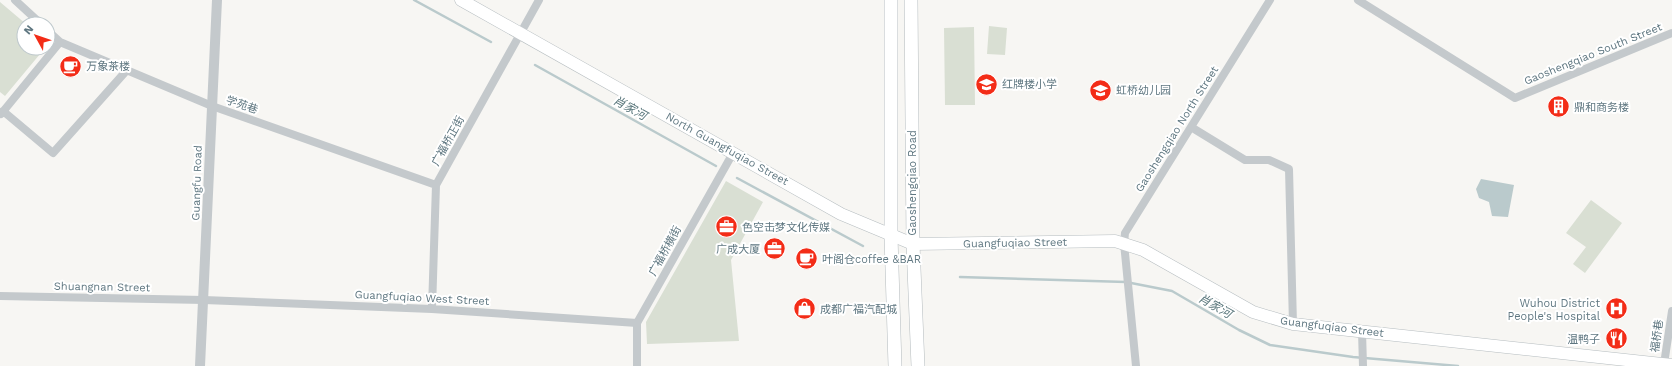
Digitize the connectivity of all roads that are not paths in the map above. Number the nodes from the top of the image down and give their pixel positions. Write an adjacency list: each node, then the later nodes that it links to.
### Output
1 (15, 0): 9 (street)
2 (217, 0): 15 (street, Guangfu Road)
3 (461, 0): 11 (main road, North Guangfuqiao Street)
4 (540, 0): 11 (street, 广福桥正街)
5 (891, 0): 20 (main road, Gaoshengqiao Road)
6 (911, 0): 22 (main road, Gaoshengqiao Road)
7 (1270, 0): 17 (street, Gaoshengqiao North Street)
8 (1358, 0): 10 (street, Gaoshengqiao South Street)
9 (32, 16)
10 (1672, 33)
11 (520, 34): 18 (main road, North Guangfuqiao Street); 19 (street, 广福桥正街)
12 (56, 38): 13 (street, 学苑巷)
13 (60, 42): 14 (street, 学苑巷); 16 (street)
14 (127, 70): 15 (street, 学苑巷); 16 (street)
15 (212, 106): 19 (street, 学苑巷); 24 (street, Guangfu Road)
16 (1, 112)
17 (1191, 127): 21 (street, Gaoshengqiao North Street); 28 (street)
18 (733, 153): 20 (main road, North Guangfuqiao Street); 27 (street, 广福桥横街)
19 (436, 185): 25 (street, 广福桥正街)
20 (891, 236): 22 (main road, North Guangfuqiao Street); 35 (main road, Gaoshengqiao Road)
21 (1124, 243): 22 (main road, Guangfuqiao Street); 28 (main road, Guangfuqiao Street); 37 (street, Gaoshengqiao North Street)
22 (912, 244): 36 (main road, Gaoshengqiao Road)
23 (0, 296): 24 (street, Shuangnan Street)
24 (204, 300): 25 (street, Guangfuqiao West Street); 33 (street, Guangfu Road)
25 (432, 309): 27 (street, Guangfuqiao West Street)
26 (1672, 311): 32 (street, 福桥巷)
27 (637, 323): 34 (street, 广福桥横街)
28 (1293, 324): 29 (main road, Guangfuqiao Street)
29 (1362, 331): 30 (main road, Guangfuqiao Street); 31 (street)
30 (1619, 362): 32 (main road, Guangfuqiao Street)
31 (1363, 365)
32 (1668, 365)
33 (200, 366)
34 (637, 366)
35 (895, 366)
36 (918, 366)
37 (1136, 366)

